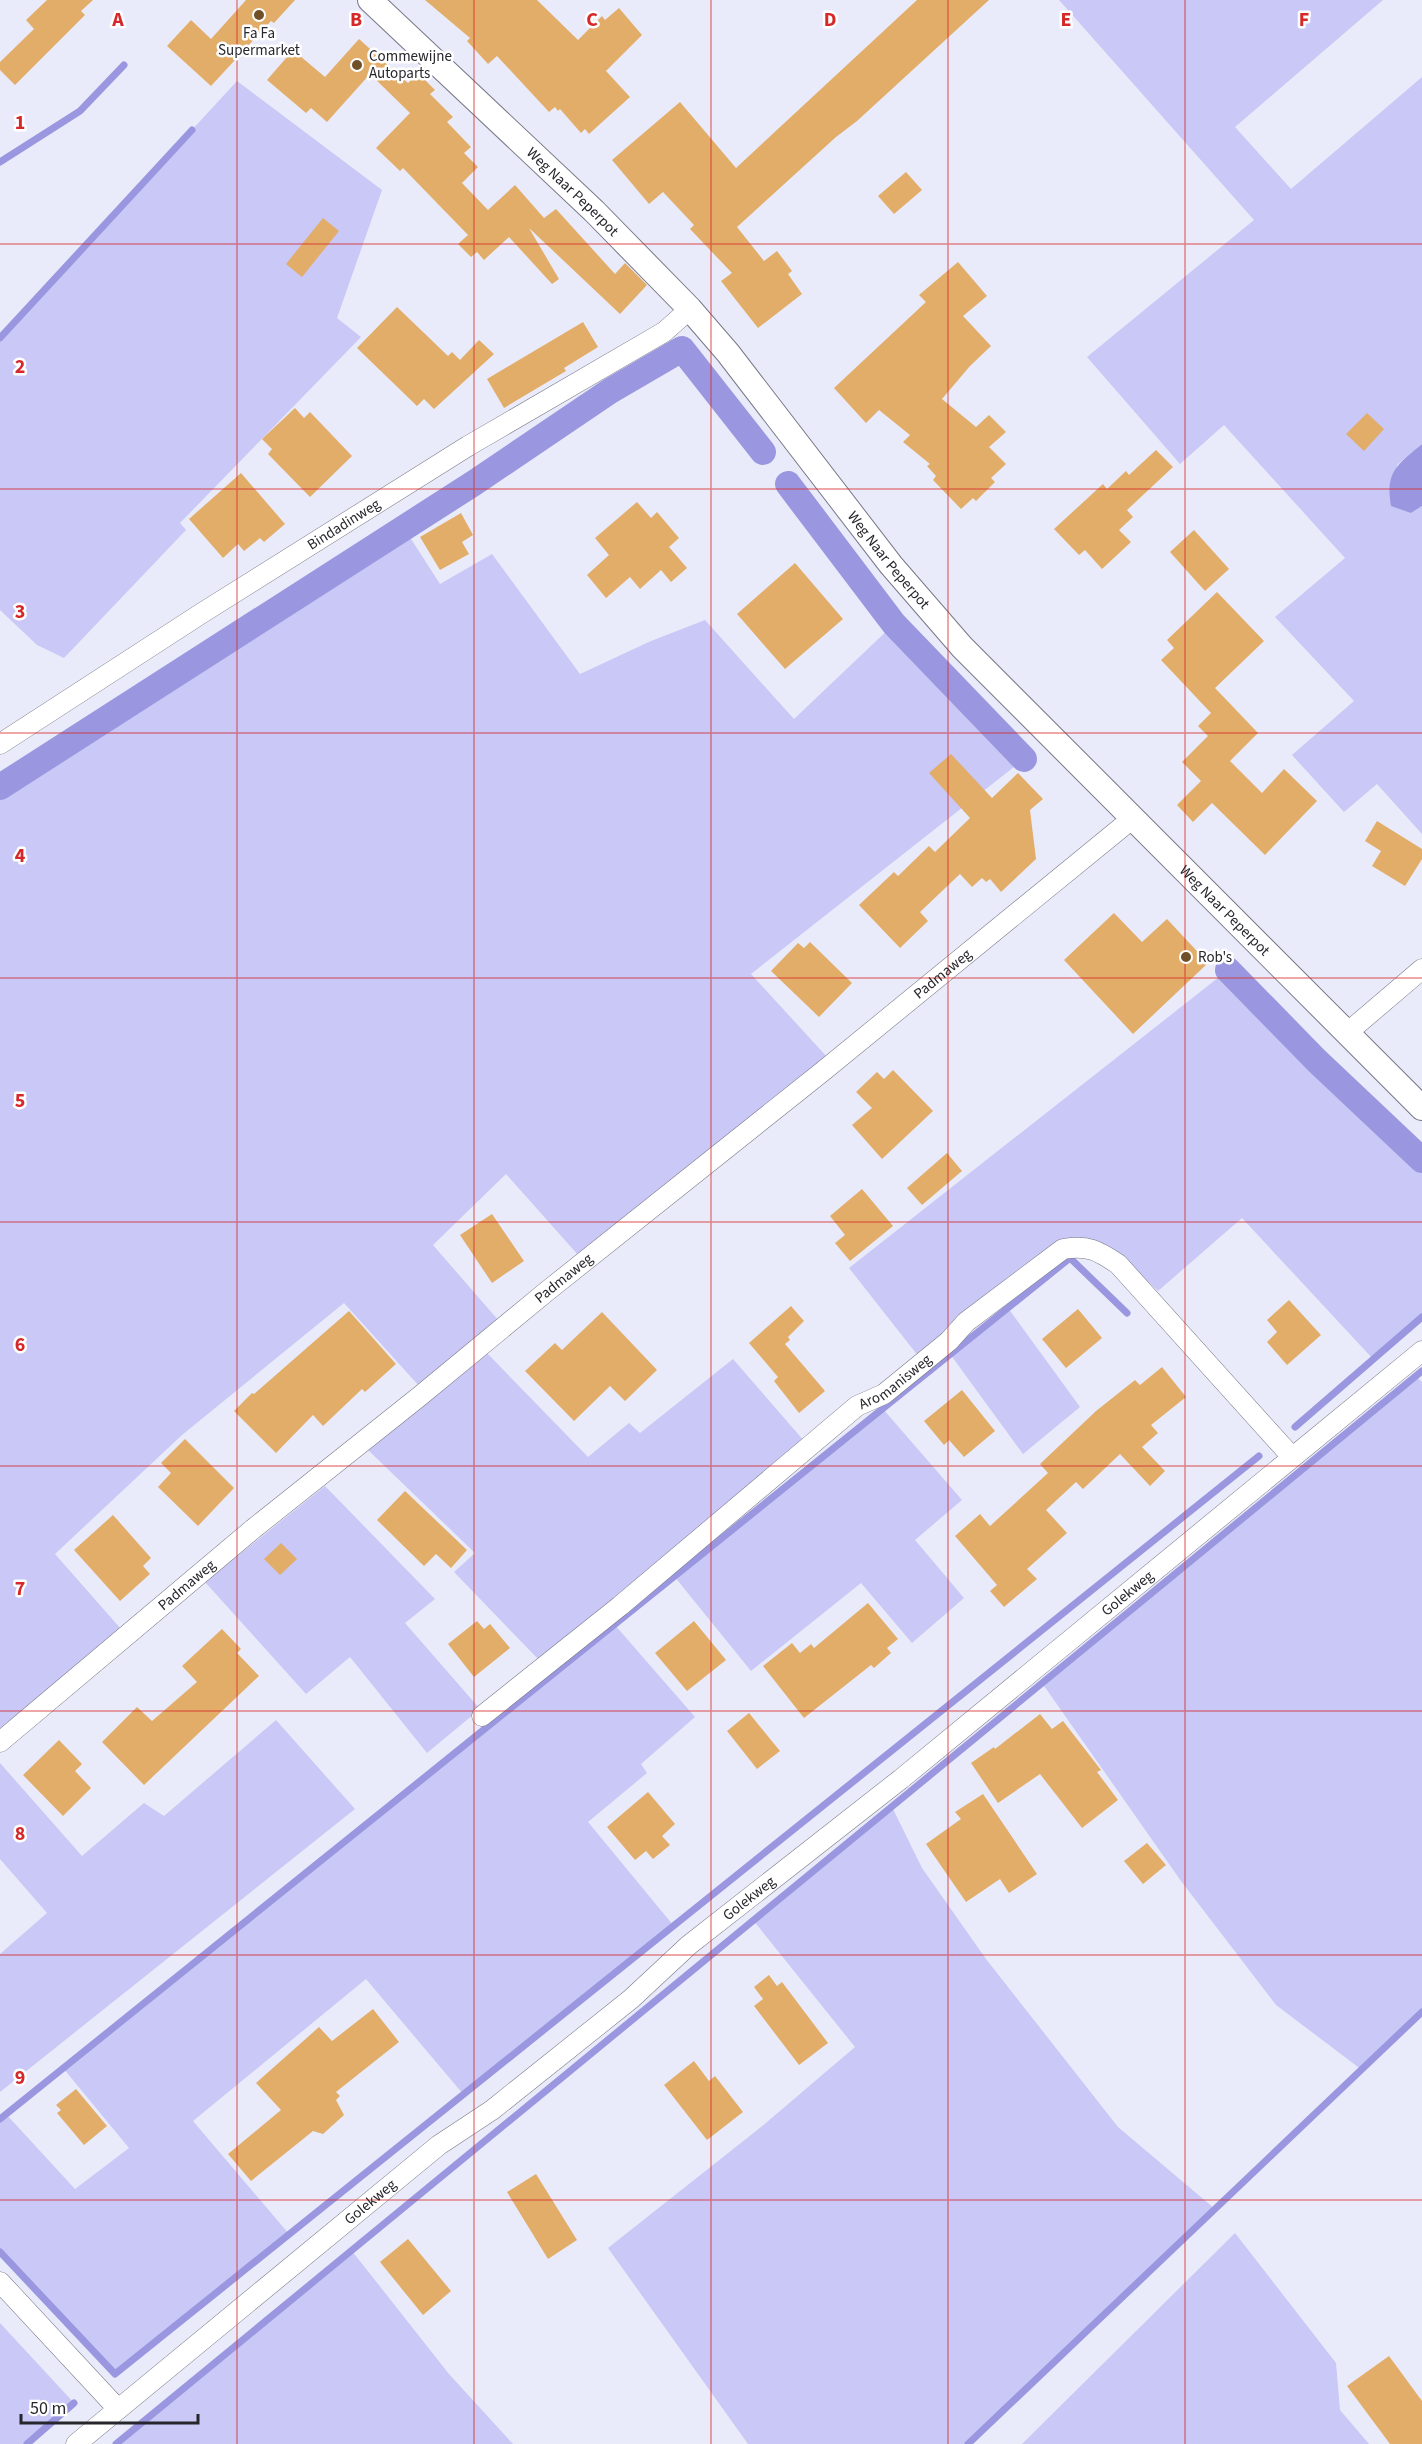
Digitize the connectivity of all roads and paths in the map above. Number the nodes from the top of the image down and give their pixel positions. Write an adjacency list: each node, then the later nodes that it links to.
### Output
1 (370, 0): 2 (street, Weg Naar Peperpot)
2 (690, 309): 3 (street, Bindadinweg); 4 (street, Weg Naar Peperpot)
3 (0, 744)
4 (1132, 818): 6 (street, Weg Naar Peperpot); 11 (street, Padmaweg)
5 (1422, 969): 6 (street)
6 (1347, 1033): 7 (street, Weg Naar Peperpot)
7 (1422, 1108)
8 (1422, 1351): 9 (street, Golekweg)
9 (1292, 1457): 10 (street, Aromanisweg); 13 (street, Golekweg)
10 (482, 1716)
11 (0, 1742)
12 (0, 2282): 13 (street)
13 (118, 2409): 14 (street, Golekweg)
14 (76, 2444)

